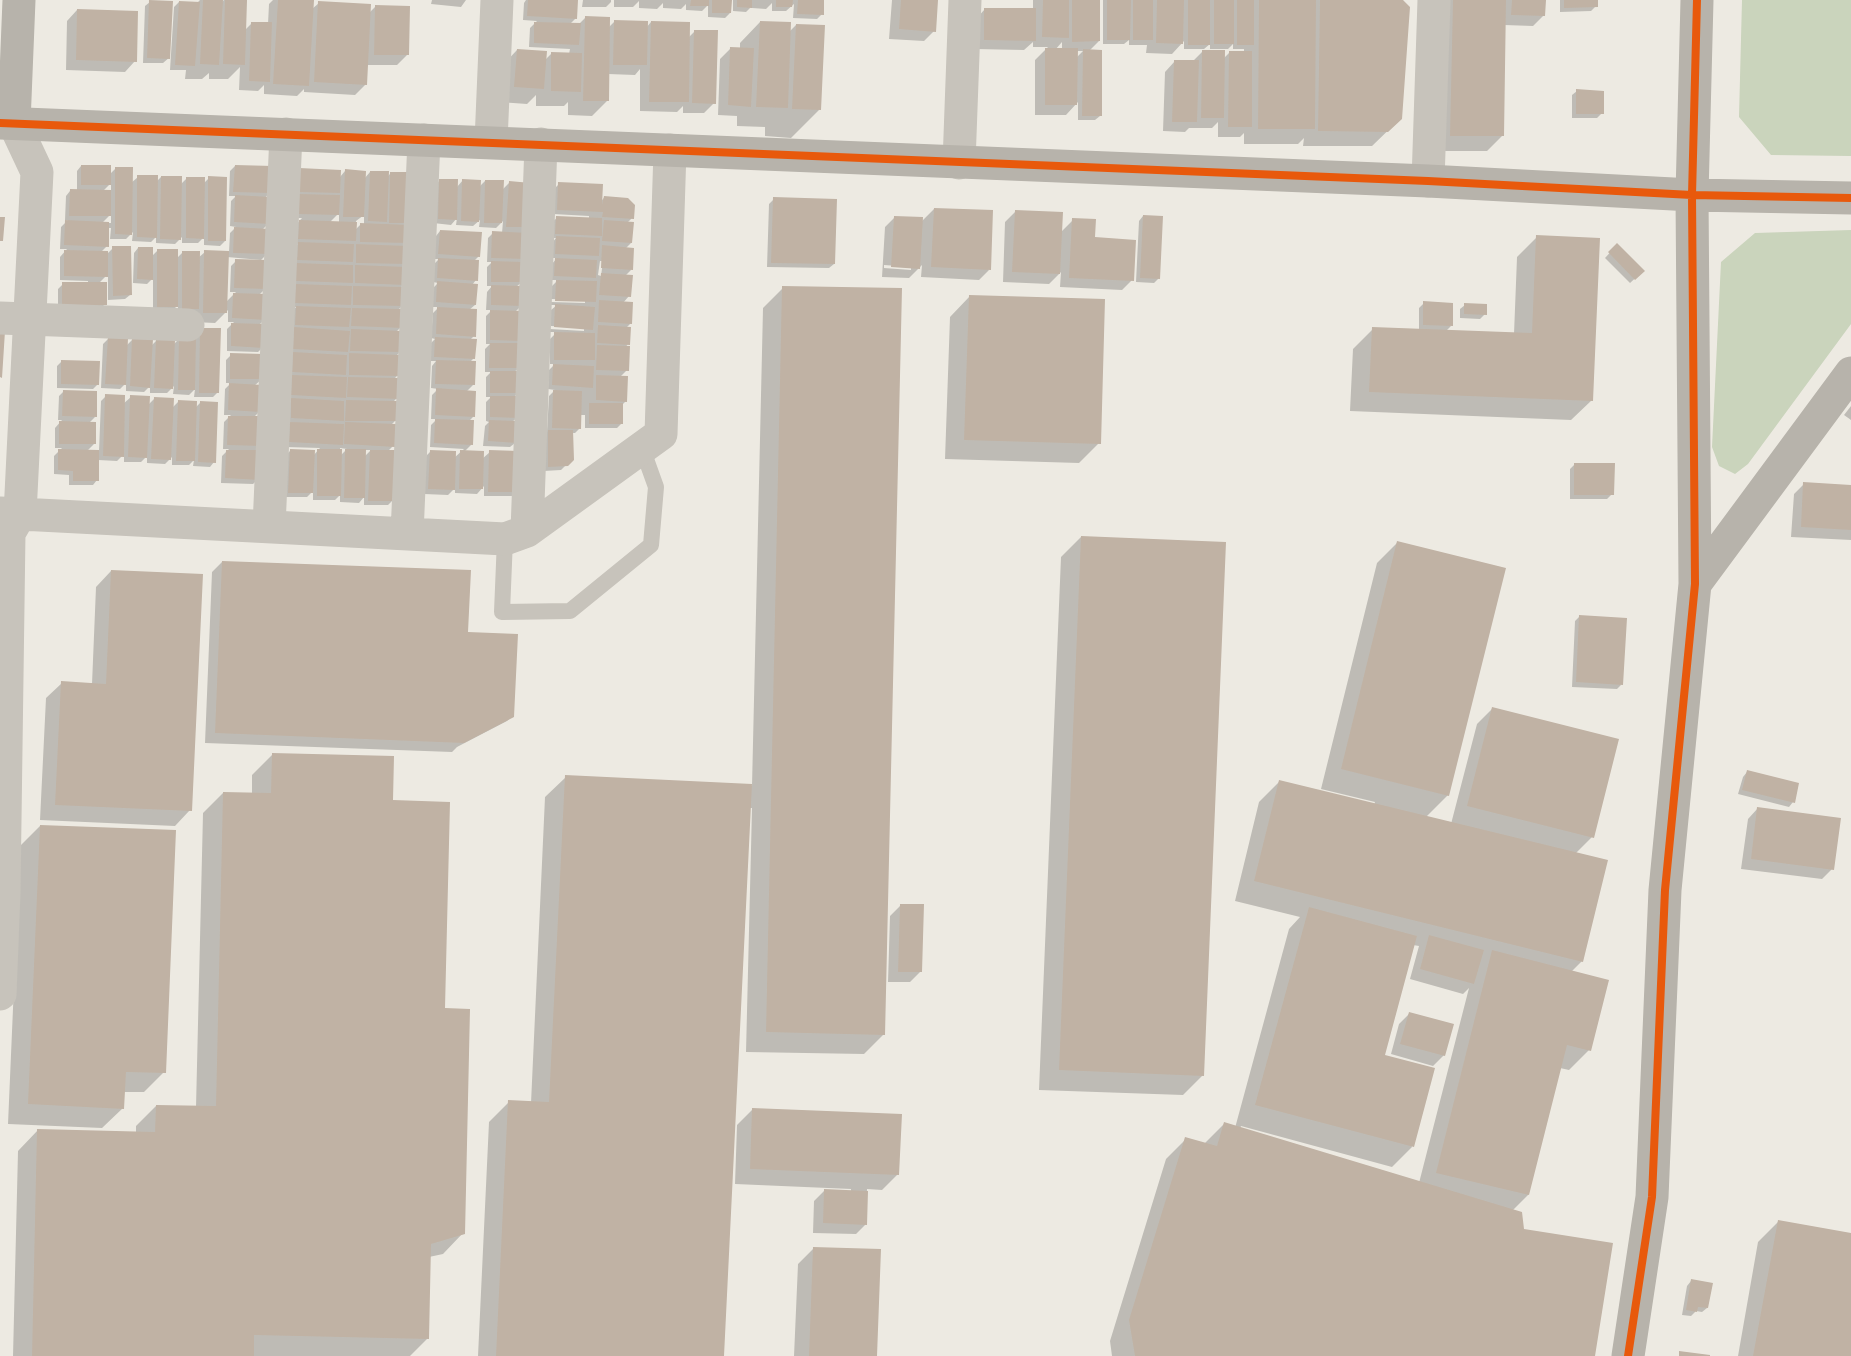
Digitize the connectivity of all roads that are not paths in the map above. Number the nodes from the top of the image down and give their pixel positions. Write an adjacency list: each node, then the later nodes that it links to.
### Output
1 (19, 0): 6 (street)
2 (497, 0): 9 (street)
3 (965, 0): 12 (street)
4 (1434, 0): 13 (street)
5 (1697, 0): 14 (street)
6 (7, 123): 7 (street); 16 (street)
7 (286, 134): 8 (street); 21 (street)
8 (424, 140): 9 (street); 22 (street)
9 (491, 142): 10 (street)
10 (541, 144): 11 (street); 23 (street)
11 (670, 150): 12 (street); 19 (street)
12 (959, 163): 13 (street)
13 (1428, 181): 14 (street)
14 (1692, 195): 15 (street); 24 (street)
15 (1851, 198)
16 (15, 319): 17 (street); 20 (street)
17 (188, 325)
18 (1851, 373): 24 (street)
19 (642, 448): 23 (street); 23 (lane)
20 (10, 514): 21 (street); 25 (street)
21 (269, 527): 22 (street)
22 (407, 534): 23 (street)
23 (516, 535)
24 (1695, 584): 29 (street)
25 (4, 675): 26 (street)
26 (3, 822): 27 (street)
27 (2, 891): 28 (street)
28 (0, 994)
29 (1628, 1356)

